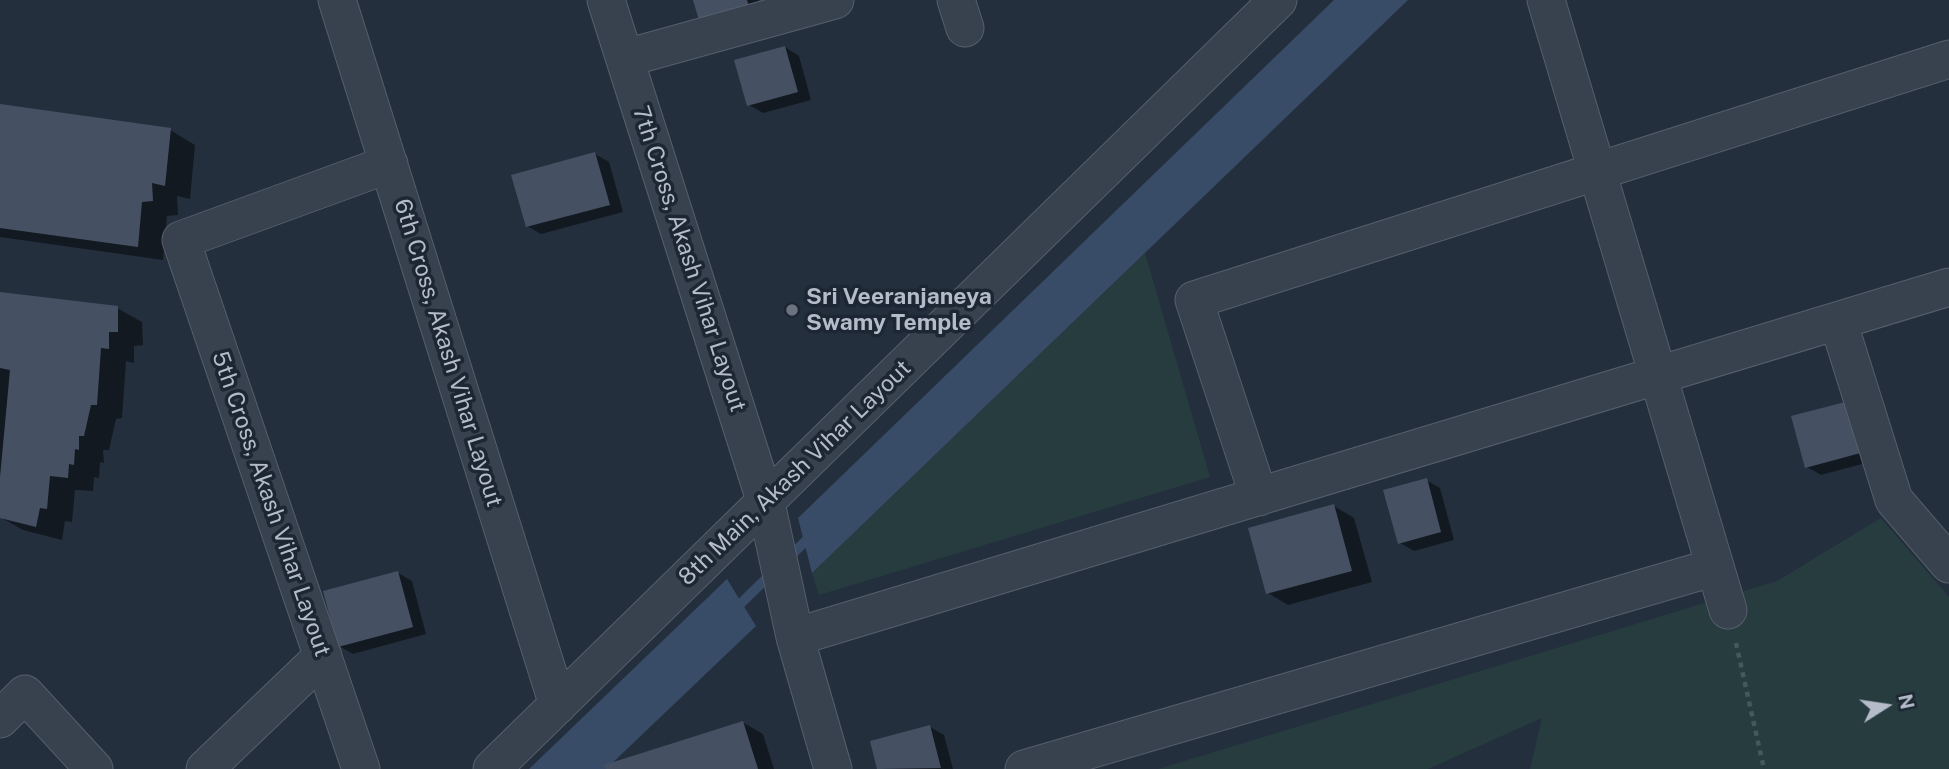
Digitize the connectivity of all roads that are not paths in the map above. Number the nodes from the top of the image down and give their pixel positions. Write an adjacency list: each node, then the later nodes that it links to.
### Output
1 (337, 0): 8 (street, 6th Cross, Akash Vihar Layout)
2 (607, 0): 6 (street, 7th Cross, Akash Vihar Layout)
3 (835, 0): 6 (street)
4 (1278, 0): 14 (street, 8th Main, Akash Vihar Layout)
5 (1546, 0): 9 (street)
6 (626, 58): 14 (street, 7th Cross, Akash Vihar Layout)
7 (1949, 59): 9 (street)
8 (388, 164): 19 (street, 5th Cross, Akash Vihar Layout); 20 (street, 6th Cross, Akash Vihar Layout)
9 (1597, 171): 12 (street); 13 (street)
10 (1949, 287): 11 (street)
11 (1838, 321): 12 (street); 15 (street)
12 (1658, 376): 13 (street); 16 (street)
13 (1259, 497): 18 (street)
14 (768, 511): 18 (street, 7th Cross, Akash Vihar Layout); 20 (street, 8th Main, Akash Vihar Layout)
15 (1949, 564)
16 (1715, 567): 17 (street); 27 (street)
17 (1728, 610)
18 (795, 638): 26 (street, 7th Cross, Akash Vihar Layout)
19 (323, 656): 23 (street); 24 (street, 5th Cross, Akash Vihar Layout)
20 (558, 705): 25 (street, 8th Main, Akash Vihar Layout)
21 (13, 707): 22 (street)
22 (94, 769)
23 (205, 769)
24 (361, 769)
25 (492, 769)
26 (833, 769)
27 (1024, 769)

